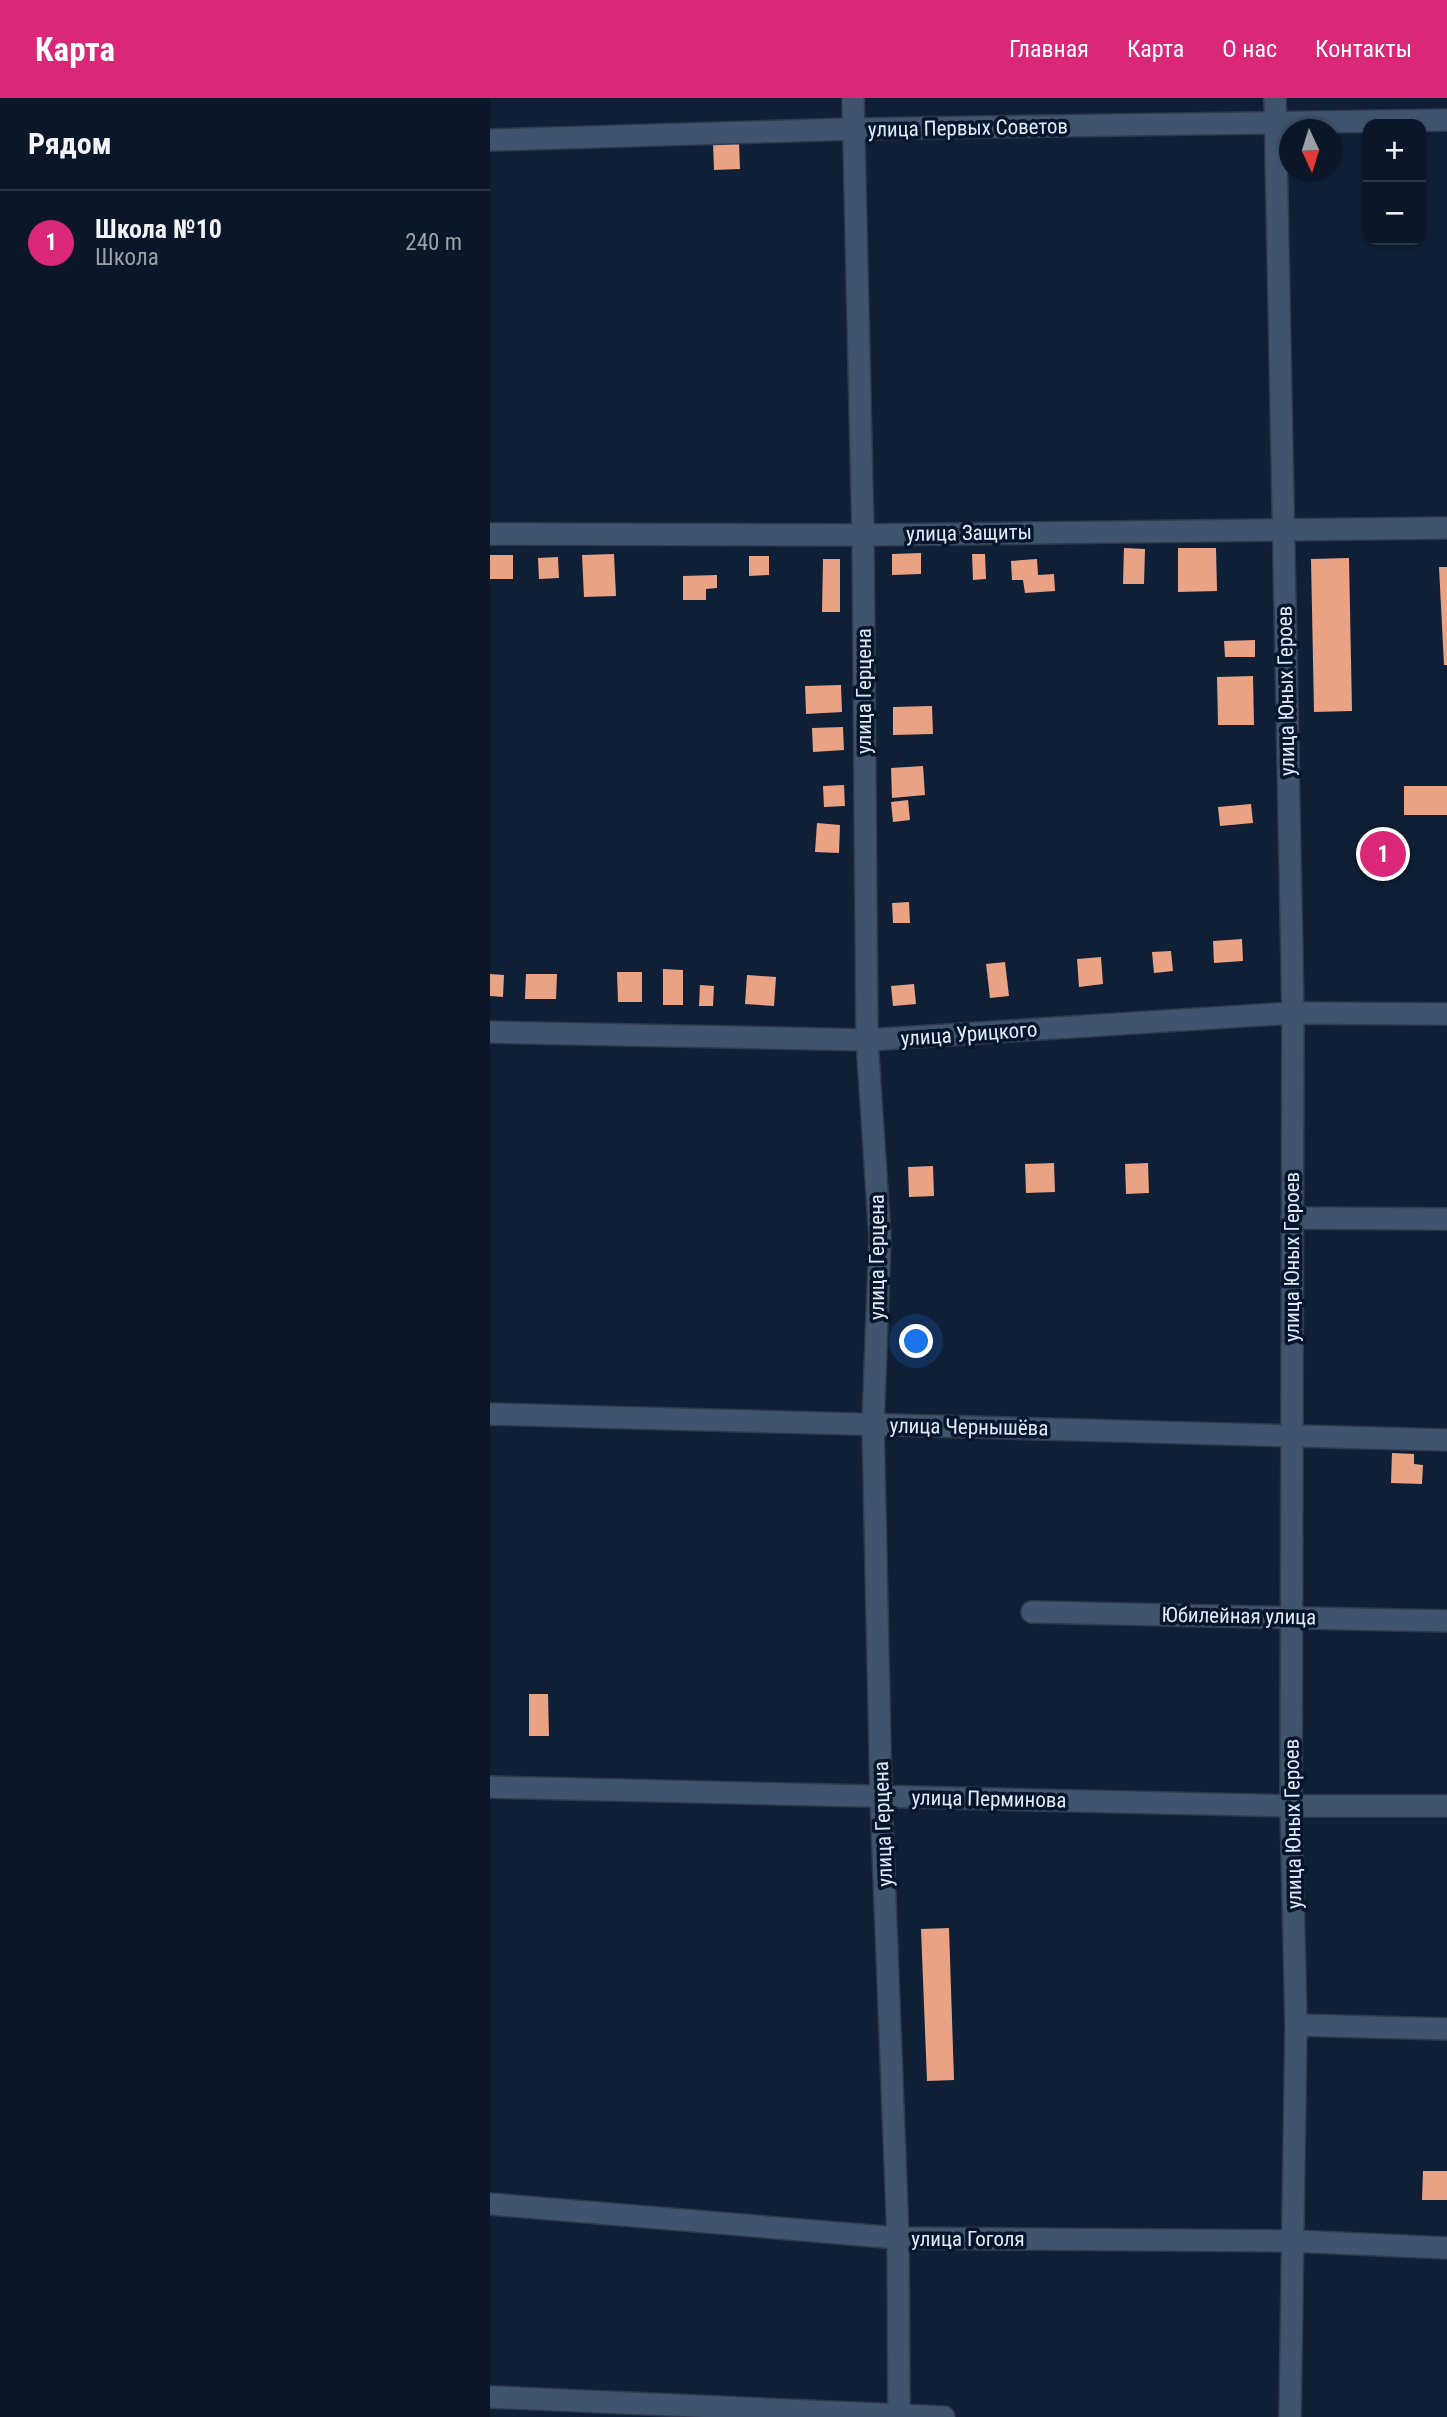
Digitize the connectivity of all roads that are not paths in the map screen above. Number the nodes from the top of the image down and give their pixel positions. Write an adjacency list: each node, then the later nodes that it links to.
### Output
1 (853, 98): 5 (street, улица Герцена)
2 (1275, 98): 4 (street, улица Юных Героев)
3 (1447, 120): 4 (street, улица Первых Советов)
4 (1276, 123): 5 (street, улица Первых Советов); 7 (street, улица Юных Героев)
5 (852, 129): 6 (street, улица Первых Советов); 10 (street, улица Герцена)
6 (490, 140)
7 (1282, 528): 8 (street, улица Защиты); 10 (street, улица Защиты); 11 (street, улица Юных Героев)
8 (1447, 528)
9 (490, 534): 10 (street, улица Защиты)
10 (863, 535): 14 (street, улица Герцена)
11 (1293, 1013): 12 (street, улица Урицкого); 14 (street, улица Урицкого); 15 (street, улица Юных Героев)
12 (1447, 1014)
13 (490, 1032): 14 (street, улица Урицкого)
14 (867, 1040): 18 (street, улица Герцена)
15 (1292, 1218): 16 (street); 19 (street, улица Юных Героев)
16 (1447, 1219)
17 (490, 1414): 18 (street, улица Чернышёва)
18 (873, 1424): 19 (street, улица Чернышёва); 25 (street, улица Герцена)
19 (1292, 1435): 20 (street, улица Чернышёва); 22 (street, улица Юных Героев)
20 (1447, 1440)
21 (1032, 1612): 22 (street, Юбилейная улица)
22 (1292, 1617): 23 (street, Юбилейная улица); 26 (street, улица Юных Героев)
23 (1447, 1621)
24 (490, 1787): 25 (street, улица Перминова)
25 (881, 1797): 26 (street, улица Перминова); 31 (street, улица Герцена)
26 (1292, 1805): 27 (street, улица Перминова); 28 (street, улица Юных Героев)
27 (1447, 1806)
28 (1296, 2025): 29 (street); 32 (street, улица Юных Героев)
29 (1447, 2029)
30 (490, 2204): 31 (street, улица Гоголя)
31 (898, 2238): 32 (street, улица Гоголя); 35 (street, улица Герцена)
32 (1293, 2241): 33 (street, улица Гоголя); 37 (street, улица Юных Героев)
33 (1447, 2248)
34 (490, 2398): 35 (street)
35 (899, 2415): 36 (street)
36 (944, 2417)
37 (1290, 2417)

